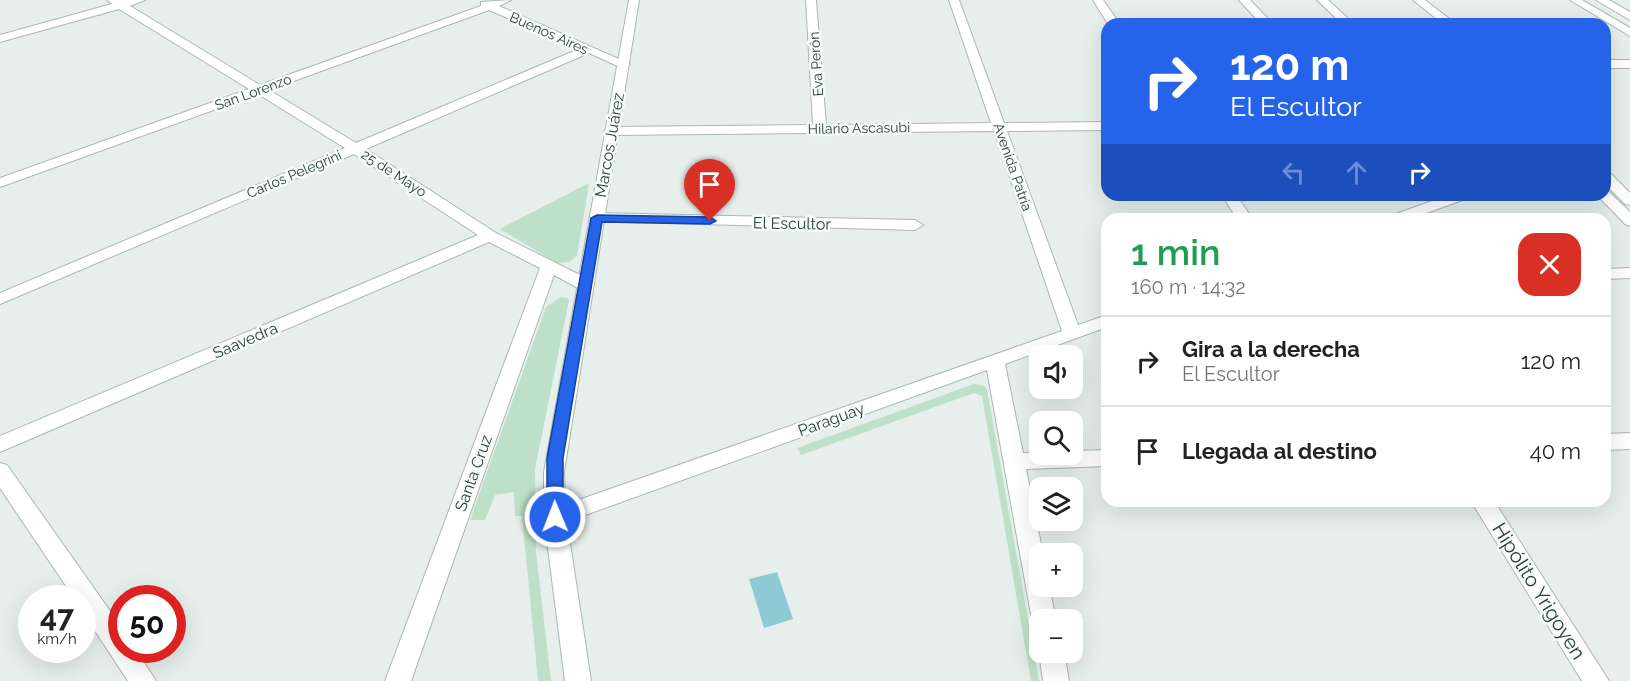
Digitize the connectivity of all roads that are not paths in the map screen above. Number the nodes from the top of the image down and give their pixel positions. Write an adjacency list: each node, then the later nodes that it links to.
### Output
1 (140, 0): 14 (street)
2 (475, 0): 15 (street, Buenos Aires)
3 (506, 0): 15 (street, San Lorenzo)
4 (634, 0): 27 (street, Marcos Juárez)
5 (811, 0): 35 (street, Eva Perón)
6 (954, 0): 34 (street, Avenida Patria)
7 (1098, 0): 17 (street)
8 (1244, 0): 18 (street)
9 (1322, 0): 19 (street)
10 (1404, 0): 20 (street)
11 (1418, 0): 21 (street)
12 (1575, 0): 22 (street)
13 (1601, 0): 16 (street)
14 (116, 3): 25 (street); 32 (street, 25 de Mayo)
15 (489, 6): 26 (street, Buenos Aires); 32 (street, San Lorenzo)
16 (1630, 17)
17 (1110, 18)
18 (1261, 18)
19 (1342, 18)
20 (1427, 18)
21 (1442, 18)
22 (1605, 18)
23 (1611, 22): 24 (street)
24 (1630, 33)
25 (0, 39)
26 (588, 50): 27 (street, Buenos Aires); 37 (street, Carlos Pelegrini)
27 (624, 64): 36 (street, Marcos Juárez)
28 (1611, 64): 29 (street)
29 (1630, 64)
30 (1611, 76): 31 (street)
31 (1630, 76)
32 (258, 90): 37 (street, 25 de Mayo); 39 (street, San Lorenzo)
33 (1101, 126): 34 (street, Hilario Ascasubi)
34 (999, 127): 35 (street, Hilario Ascasubi); 54 (street, Avenida Patria)
35 (820, 129): 36 (street, Hilario Ascasubi)
36 (611, 131): 44 (street, Marcos Juárez)
37 (355, 148): 47 (street, 25 de Mayo); 52 (street, Carlos Pelegrini)
38 (1611, 182): 42 (street)
39 (0, 183)
40 (1430, 201): 43 (street)
41 (1610, 201): 45 (street)
42 (1630, 201)
43 (1407, 213)
44 (597, 218): 46 (street, El Escultor); 51 (street, Marcos Juárez)
45 (1630, 221)
46 (915, 225)
47 (490, 236): 48 (street, 25 de Mayo); 58 (street, Saavedra)
48 (549, 266): 51 (street, 25 de Mayo); 69 (street, Santa Cruz)
49 (1630, 273): 50 (street)
50 (1611, 274)
51 (586, 285): 63 (street, Marcos Juárez)
52 (0, 299)
53 (1101, 323): 54 (street, Paraguay)
54 (1072, 334): 55 (street, Paraguay)
55 (995, 361): 60 (street); 63 (street, Paraguay)
56 (1630, 441): 57 (street)
57 (1611, 442)
58 (0, 444)
59 (1101, 458): 60 (street)
60 (1014, 461): 64 (street)
61 (0, 471): 65 (street)
62 (1486, 507): 72 (street, Hipólito Yrigoyen)
63 (555, 517): 70 (street, Marcos Juárez)
64 (1042, 609)
65 (108, 629)
66 (131, 663): 68 (street)
67 (1053, 663): 71 (street)
68 (143, 681)
69 (398, 681)
70 (578, 681)
71 (1056, 681)
72 (1596, 681)

